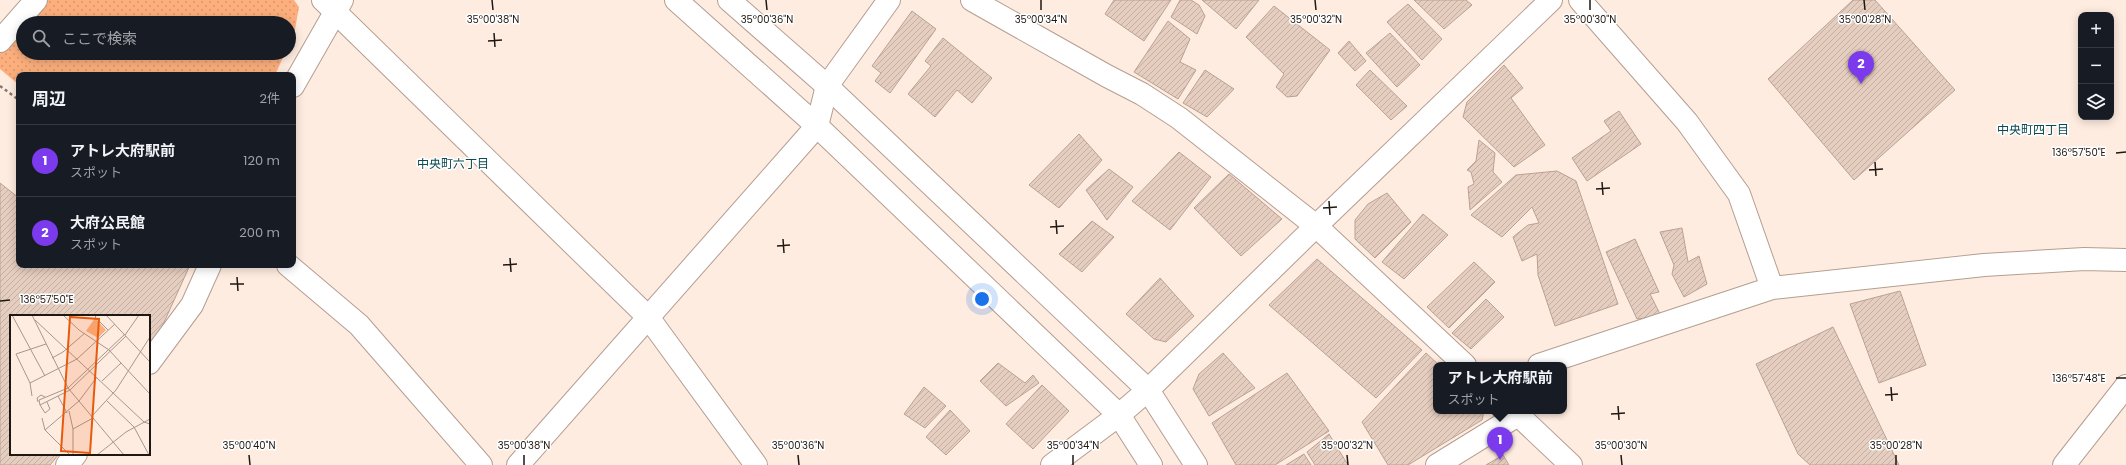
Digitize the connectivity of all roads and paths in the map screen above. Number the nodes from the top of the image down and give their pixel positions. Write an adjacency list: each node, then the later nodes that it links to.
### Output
1 (36, 0): 9 (street)
2 (676, 0): 16 (street)
3 (729, 0): 14 (street)
4 (889, 0): 14 (street)
5 (972, 0): 17 (street)
6 (1580, 0): 21 (street)
7 (1544, 2): 17 (street)
8 (333, 4): 12 (street); 22 (street)
9 (22, 16)
10 (16, 23): 11 (street)
11 (0, 41)
12 (296, 80)
13 (0, 86): 15 (path)
14 (827, 86): 16 (street); 27 (street)
15 (16, 98)
16 (817, 126): 22 (street); 30 (street)
17 (1316, 226): 24 (street); 27 (street)
18 (2126, 260): 21 (street)
19 (209, 268): 23 (street)
20 (292, 268): 33 (street)
21 (1772, 288): 25 (street)
22 (648, 317): 34 (street); 35 (street)
23 (150, 362)
24 (1462, 362)
25 (1548, 362)
26 (2126, 386): 41 (street)
27 (1148, 390): 30 (street); 38 (street)
28 (1514, 414): 39 (street)
29 (1517, 414): 40 (street)
30 (1119, 415): 36 (street); 37 (street)
31 (75, 455): 32 (street)
32 (67, 465)
33 (481, 465)
34 (518, 465)
35 (756, 465)
36 (1052, 465)
37 (1151, 465)
38 (1196, 465)
39 (1437, 465)
40 (1571, 465)
41 (2064, 465)

